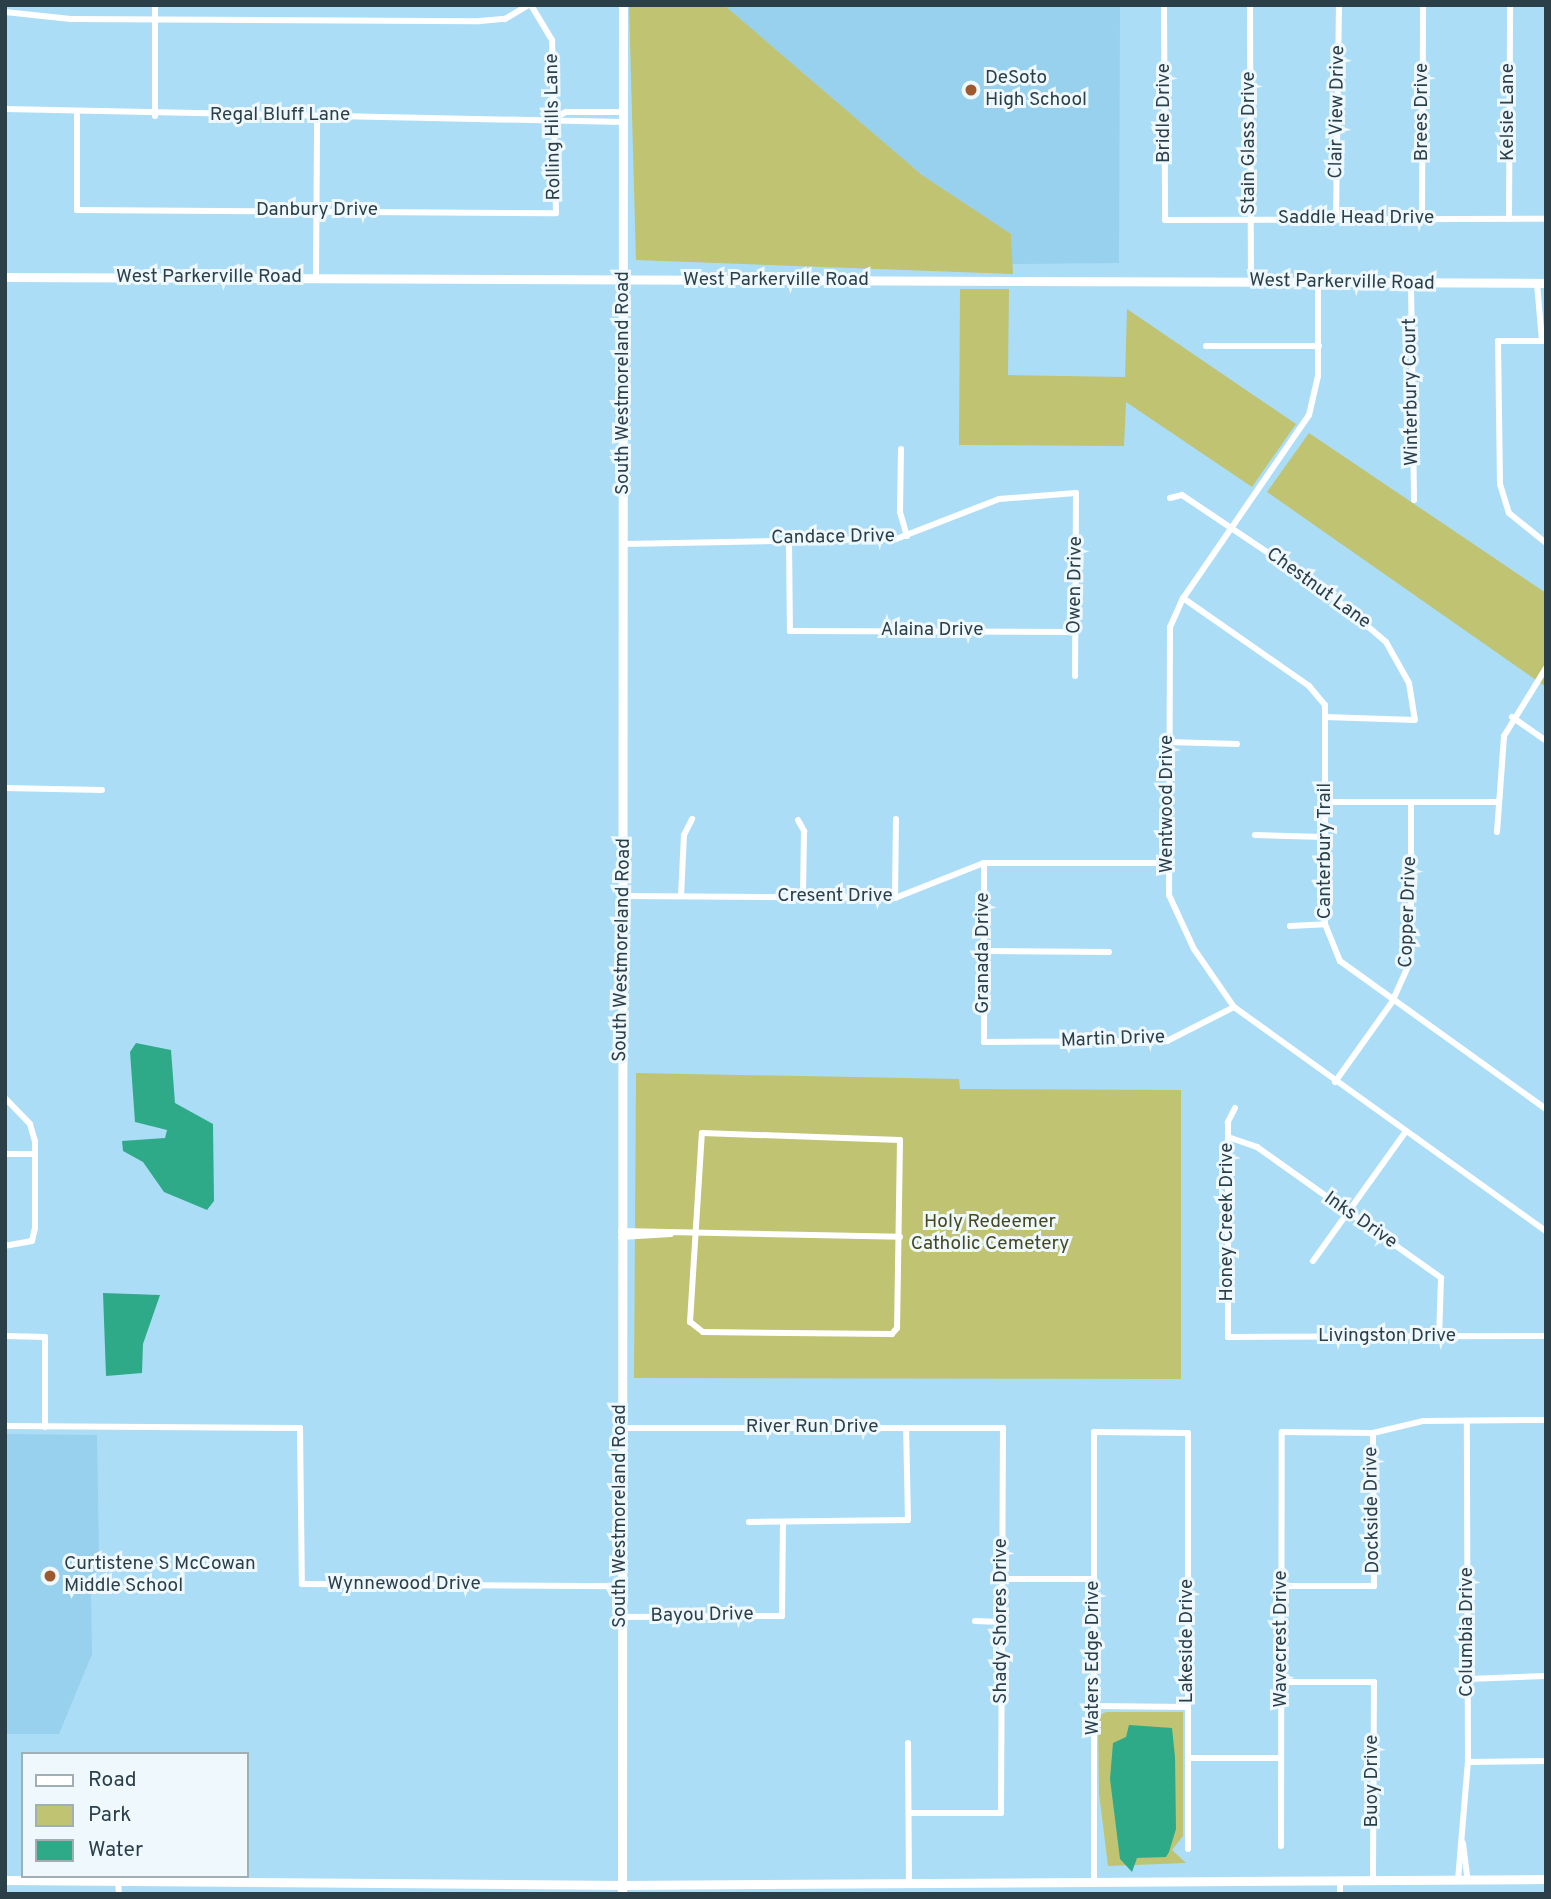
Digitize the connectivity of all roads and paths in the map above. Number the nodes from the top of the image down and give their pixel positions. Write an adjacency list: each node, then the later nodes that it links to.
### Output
1 (155, 5): 10 (street)
2 (530, 5): 10 (street); 16 (street, Rolling Hills Lane)
3 (623, 5): 12 (main road, South Westmoreland Road)
4 (1164, 5): 25 (street, Bridle Drive)
5 (1250, 5): 21 (street, Stain Glass Drive)
6 (1339, 5): 22 (street, Clair View Drive)
7 (1423, 5): 20 (street, Brees Drive)
8 (1510, 5): 23 (street, Kelsie Lane)
9 (5, 12): 10 (street)
10 (155, 20): 14 (street)
11 (5, 109): 13 (street, Regal Bluff Lane)
12 (623, 112): 16 (street, Regal Bluff Lane); 17 (main road, South Westmoreland Road)
13 (77, 115): 14 (street, Regal Bluff Lane); 18 (street, Danbury Drive)
14 (155, 116): 15 (street, Regal Bluff Lane)
15 (317, 116): 16 (street, Regal Bluff Lane); 18 (street)
16 (556, 117): 17 (street, Regal Bluff Lane); 19 (street, Rolling Hills Lane)
17 (623, 122): 28 (main road, South Westmoreland Road)
18 (316, 211): 19 (street, Danbury Drive); 27 (street)
19 (556, 213)
20 (1422, 218): 22 (street, Saddle Head Drive); 23 (street, Saddle Head Drive)
21 (1251, 219): 22 (street, Saddle Head Drive); 25 (street, Saddle Head Drive); 29 (street, Stain Glass Drive)
22 (1336, 219)
23 (1509, 219): 24 (street, Saddle Head Drive)
24 (1546, 219)
25 (1166, 220)
26 (5, 277): 27 (main road, West Parkerville Road)
27 (316, 278): 28 (main road, West Parkerville Road)
28 (624, 280): 29 (main road, West Parkerville Road); 46 (main road, South Westmoreland Road)
29 (1251, 281): 31 (main road, West Parkerville Road)
30 (1541, 283): 32 (main road, West Parkerville Road); 34 (street)
31 (1318, 284): 32 (main road, West Parkerville Road); 37 (street, Wentwood Drive)
32 (1411, 284): 41 (street, Winterbury Court)
33 (1546, 317): 34 (street)
34 (1542, 329): 35 (street)
35 (1544, 341): 45 (street)
36 (1206, 346): 37 (street)
37 (1319, 346): 42 (street, Wentwood Drive)
38 (901, 449): 43 (street)
39 (1076, 493): 43 (street, Candace Drive); 48 (street, Owen Drive)
40 (1170, 498): 42 (street, Chestnut Lane)
41 (1414, 499)
42 (1231, 528): 47 (street, Wentwood Drive); 52 (street, Chestnut Lane)
43 (907, 536): 44 (street, Candace Drive)
44 (789, 540): 46 (street, Candace Drive); 48 (street, Alaina Drive)
45 (1546, 543)
46 (624, 544): 69 (main road, South Westmoreland Road)
47 (1183, 598): 52 (street, Canterbury Trail); 54 (street, Wentwood Drive)
48 (1075, 632): 50 (street, Owen Drive)
49 (1546, 668): 51 (street)
50 (1075, 676)
51 (1512, 716): 53 (street); 59 (street)
52 (1325, 717): 58 (street, Canterbury Trail)
53 (1545, 740)
54 (1168, 742): 55 (street); 68 (street, Wentwood Drive)
55 (1237, 744)
56 (5, 788): 57 (street)
57 (102, 790)
58 (1324, 802): 60 (street); 66 (street, Canterbury Trail)
59 (1497, 802): 60 (street); 64 (street)
60 (1411, 803): 77 (street, Copper Drive)
61 (692, 819): 70 (street)
62 (896, 819): 72 (street)
63 (798, 820): 71 (street)
64 (1497, 832)
65 (1255, 835): 66 (street)
66 (1324, 837): 73 (street, Canterbury Trail)
67 (984, 863): 68 (street, Cresent Drive); 72 (street, Cresent Drive); 75 (street, Granada Drive)
68 (1166, 863): 78 (street, Wentwood Drive)
69 (624, 896): 70 (street, Cresent Drive); 90 (main road, South Westmoreland Road)
70 (681, 896): 71 (street, Cresent Drive)
71 (803, 898): 72 (street, Cresent Drive)
72 (895, 898)
73 (1325, 924): 74 (street); 77 (street, Canterbury Trail)
74 (1290, 926)
75 (986, 951): 76 (street); 79 (street, Granada Drive)
76 (1109, 952)
77 (1392, 1002): 80 (street, Copper Drive); 83 (street, Canterbury Trail)
78 (1234, 1007): 79 (street, Martin Drive); 80 (street, Wentwood Drive)
79 (984, 1042)
80 (1335, 1082): 84 (street, Wentwood Drive)
81 (5, 1098): 87 (street)
82 (1235, 1108): 85 (street, Honey Creek Drive)
83 (1546, 1109)
84 (1406, 1131): 88 (street); 89 (street, Wentwood Drive)
85 (1228, 1137): 88 (street, Inks Drive); 97 (street, Honey Creek Drive)
86 (5, 1154): 87 (street)
87 (35, 1154): 93 (street)
88 (1347, 1212): 94 (street); 98 (street, Inks Drive)
89 (1546, 1231)
90 (621, 1234): 91 (street); 103 (main road, South Westmoreland Road)
91 (693, 1235): 92 (street); 92 (street); 92 (street)
92 (900, 1237)
93 (5, 1246)
94 (1313, 1261)
95 (5, 1336): 102 (street)
96 (1546, 1336): 98 (street, Livingston Drive)
97 (1228, 1337): 98 (street, Livingston Drive)
98 (1439, 1337)
99 (1546, 1420): 100 (street)
100 (1467, 1422): 107 (street); 118 (street, Columbia Drive)
101 (5, 1426): 102 (street, Wynnewood Drive)
102 (45, 1427): 112 (street, Wynnewood Drive)
103 (622, 1428): 104 (street, River Run Drive); 112 (main road, South Westmoreland Road)
104 (906, 1428): 105 (street, River Run Drive); 109 (street)
105 (1003, 1428): 111 (street, Shady Shores Drive)
106 (1094, 1432): 110 (street, Waters Edge Drive); 121 (street, Lakeside Drive)
107 (1373, 1433): 113 (street, Dockside Drive); 113 (street, Wavecrest Drive)
108 (749, 1522): 109 (street)
109 (783, 1522): 114 (street, Bayou Drive)
110 (1094, 1578): 111 (street); 120 (street, Waters Edge Drive)
111 (1002, 1579): 116 (street, Shady Shores Drive)
112 (621, 1586): 114 (main road, South Westmoreland Road)
113 (1282, 1586): 119 (street, Wavecrest Drive)
114 (622, 1617): 139 (main road, South Westmoreland Road)
115 (975, 1621): 116 (street)
116 (1002, 1622): 127 (street, Shady Shores Drive)
117 (1546, 1676): 118 (street)
118 (1468, 1679): 126 (street, Columbia Drive)
119 (1282, 1682): 124 (street, Wavecrest Drive); 132 (street, Buoy Drive)
120 (1094, 1706): 121 (street); 136 (street, Waters Edge Drive)
121 (1187, 1707): 123 (street, Lakeside Drive)
122 (908, 1743): 127 (street)
123 (1188, 1758): 124 (street); 129 (street, Lakeside Drive)
124 (1281, 1758): 128 (street, Wavecrest Drive)
125 (1546, 1761): 126 (street)
126 (1468, 1762): 134 (street, Columbia Drive)
127 (909, 1813): 137 (street)
128 (1281, 1846)
129 (1188, 1849)
130 (5, 1880): 135 (main road)
131 (1340, 1880): 132 (main road); 136 (main road); 142 (street)
132 (1373, 1880): 134 (main road)
133 (1546, 1880): 134 (main road)
134 (1463, 1881)
135 (118, 1882): 139 (main road); 140 (street)
136 (1094, 1883): 137 (main road)
137 (909, 1884): 138 (main road)
138 (653, 1885): 139 (main road); 141 (main road)
139 (622, 1889)
140 (118, 1894)
141 (632, 1894)
142 (1340, 1894)

